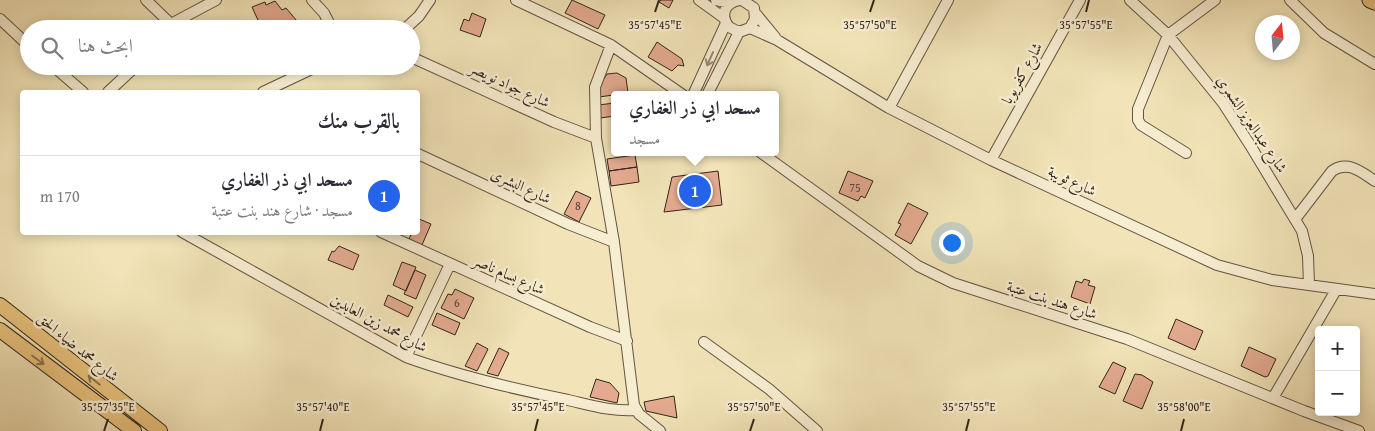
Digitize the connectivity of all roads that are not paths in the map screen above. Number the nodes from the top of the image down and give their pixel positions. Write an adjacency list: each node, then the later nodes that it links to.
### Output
1 (146, 0): 18 (street)
2 (216, 0): 19 (street)
3 (312, 0): 20 (street)
4 (430, 0): 21 (street)
5 (516, 0): 28 (street)
6 (699, 0): 22 (street)
7 (716, 0): 14 (street)
8 (948, 0): 42 (street)
9 (1080, 0): 47 (street, شارع كفريوبا)
10 (1130, 0): 25 (street, شارع عبدالعزيز الشمري)
11 (1215, 0): 25 (street)
12 (1290, 0): 30 (street)
13 (1370, 0): 15 (highway)
14 (741, 1): 16 (street); 22 (street)
15 (1375, 2)
16 (756, 14): 23 (street); 27 (street, شارع ثويبة)
17 (0, 19): 26 (street)
18 (164, 20)
19 (180, 20)
20 (328, 20)
21 (415, 20)
22 (725, 20): 24 (street); 40 (street, one-way to 40)
23 (750, 28): 24 (street); 27 (street, شارع ثويبة)
24 (739, 32): 41 (street)
25 (1168, 36): 44 (street); 49 (street, شارع عبدالعزيز الشمري)
26 (20, 38)
27 (777, 40): 42 (street, شارع ثويبة)
28 (611, 45): 39 (street); 43 (street)
29 (420, 61): 43 (street, شارع جواد نويصر)
30 (1375, 64)
31 (63, 75): 35 (street)
32 (126, 75): 36 (street)
33 (300, 75): 34 (street)
34 (275, 87): 37 (street); 38 (street)
35 (81, 90)
36 (110, 90)
37 (268, 90)
38 (282, 90)
39 (676, 91)
40 (696, 91)
41 (710, 91)
42 (889, 108): 47 (street, شارع ثويبة)
43 (596, 138): 52 (street)
44 (1186, 153)
45 (420, 155): 52 (street, شارع البشرى)
46 (766, 156): 62 (street, شارع هند بنت عتبة)
47 (991, 160): 54 (street, شارع ثويبة)
48 (1375, 181): 49 (street)
49 (1296, 218): 54 (street, شارع عبدالعزيز الشمري)
50 (187, 235): 61 (street, شارع محمد زين العابدين)
51 (387, 235): 53 (street, شارع بسام ناصر)
52 (614, 242): 59 (street)
53 (450, 264): 59 (street, شارع بسام ناصر); 61 (street)
54 (1309, 285): 55 (street, شارع ثويبة)
55 (1336, 290): 56 (street, شارع ثويبة); 62 (street)
56 (1375, 294)
57 (0, 305): 65 (main road, شارع محمد ضياء الحق, one-way to 57)
58 (0, 330): 64 (main road, one-way to 64)
59 (627, 341): 63 (street)
60 (704, 342): 67 (street)
61 (406, 357): 63 (street, شارع محمد زين العابدين)
62 (1273, 398): 68 (street, شارع هند بنت عتبة)
63 (636, 410): 66 (street)
64 (134, 431)
65 (160, 431)
66 (660, 431)
67 (817, 431)
68 (1355, 431)

